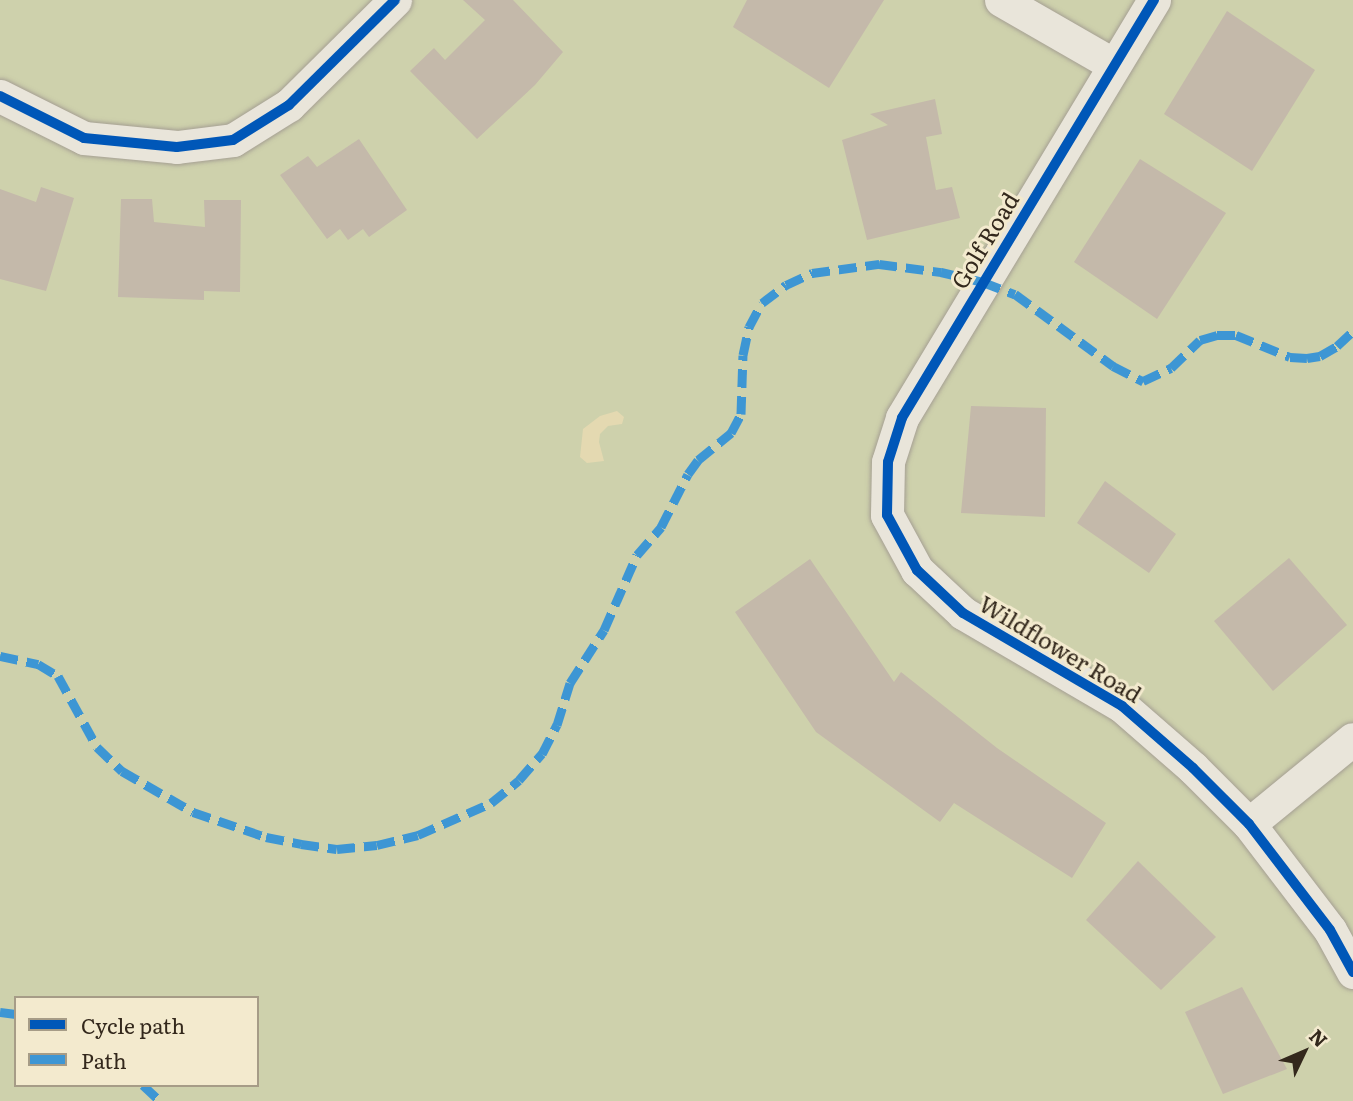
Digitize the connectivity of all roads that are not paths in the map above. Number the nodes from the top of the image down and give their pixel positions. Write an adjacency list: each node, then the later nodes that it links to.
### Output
1 (395, 0): 5 (street)
2 (1002, 0): 4 (street)
3 (1154, 0): 4 (street, Golf Road)
4 (1114, 65): 6 (street, Golf Road)
5 (0, 96)
6 (887, 515): 8 (street, Wildflower Road)
7 (1353, 739): 8 (street)
8 (1249, 824): 9 (street, Wildflower Road)
9 (1353, 972)

